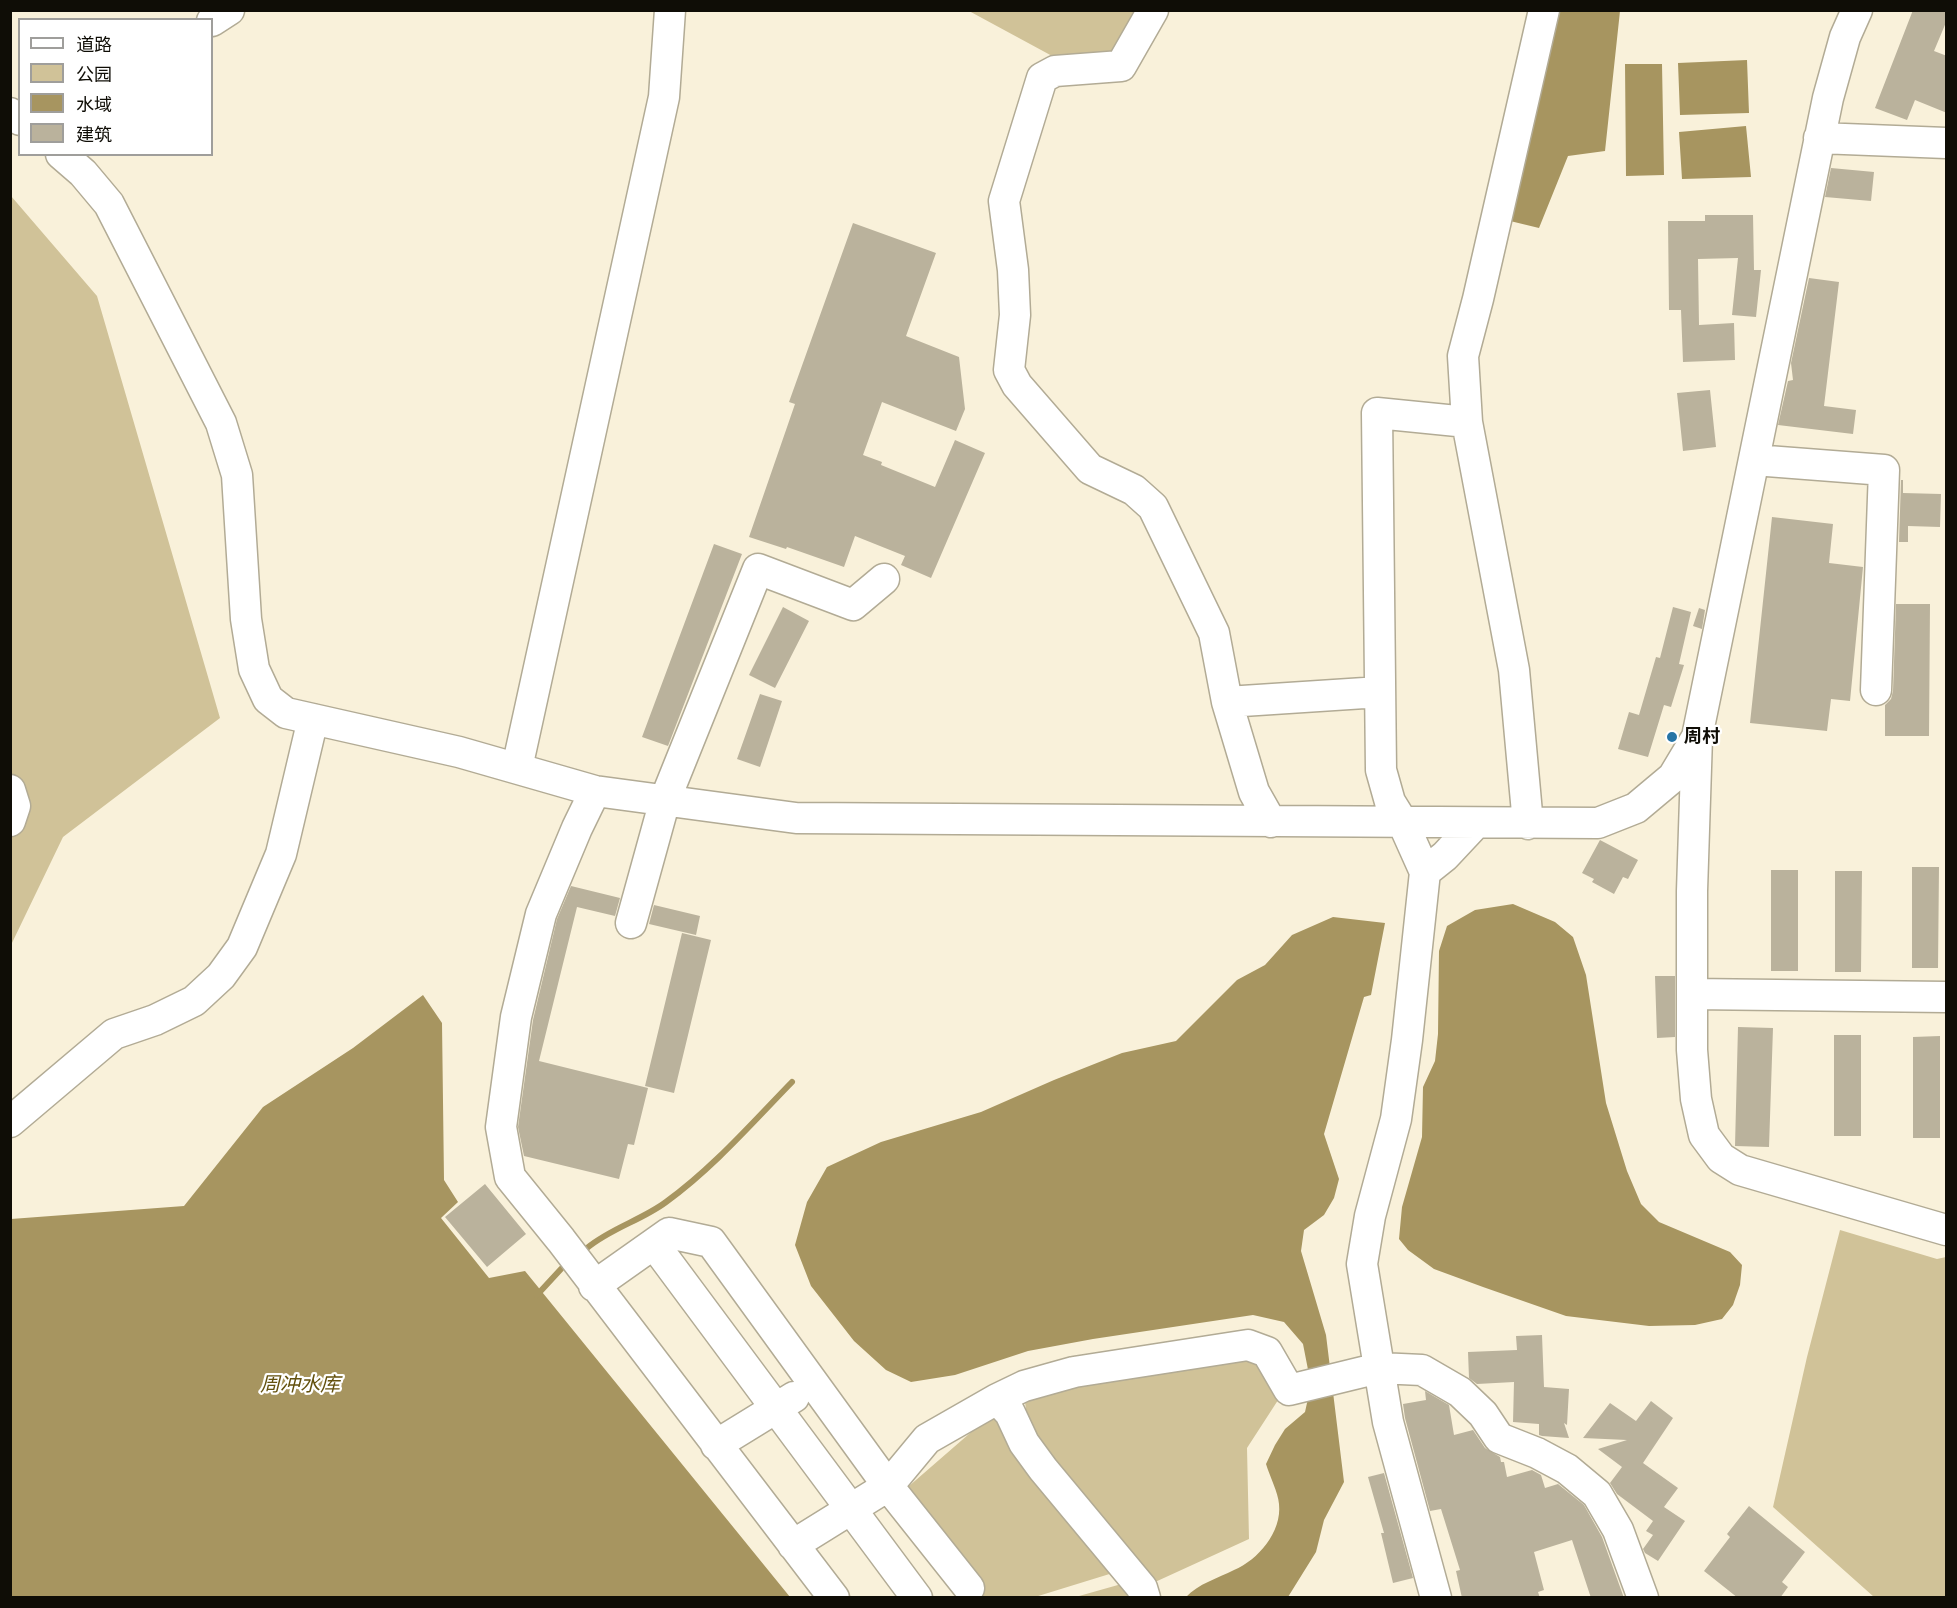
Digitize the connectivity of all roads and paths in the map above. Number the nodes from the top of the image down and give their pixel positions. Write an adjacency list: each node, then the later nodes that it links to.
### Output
1 (229, 10): 6 (street)
2 (670, 10): 18 (street)
3 (1152, 10): 15 (street)
4 (1544, 10): 10 (street)
5 (1857, 10): 7 (street)
6 (213, 20)
7 (1819, 138): 8 (street); 11 (street)
8 (1947, 143)
9 (80, 161): 16 (street)
10 (1467, 422): 14 (street); 26 (street)
11 (1754, 460): 13 (street); 17 (street)
12 (884, 579): 21 (street)
13 (1876, 690)
14 (1380, 692): 15 (street); 24 (street)
15 (1227, 702): 23 (street)
16 (313, 719): 18 (street); 31 (street)
17 (1697, 736): 26 (street); 29 (street)
18 (517, 768): 20 (street)
19 (10, 790): 22 (street)
20 (595, 791): 21 (street); 34 (street)
21 (665, 800): 23 (street); 28 (street)
22 (10, 821)
23 (1271, 822): 24 (street)
24 (1403, 823): 25 (street); 27 (street)
25 (1475, 824): 26 (street); 27 (street)
26 (1528, 824)
27 (1425, 872): 35 (street)
28 (631, 922)
29 (1692, 994): 30 (street); 32 (street)
30 (1947, 997)
31 (10, 1122)
32 (1947, 1230)
33 (654, 1244): 34 (street); 36 (street); 38 (street)
34 (588, 1277): 39 (street)
35 (1379, 1368): 37 (street); 47 (street); 48 (street)
36 (815, 1385): 38 (street); 40 (street)
37 (997, 1399): 40 (street); 46 (street)
38 (776, 1408): 39 (street); 41 (street)
39 (716, 1445): 42 (street)
40 (888, 1486): 41 (street); 43 (street)
41 (851, 1509): 42 (street); 45 (street)
42 (793, 1545): 44 (street)
43 (969, 1588)
44 (834, 1598)
45 (917, 1598)
46 (1144, 1598)
47 (1436, 1598)
48 (1643, 1598)

